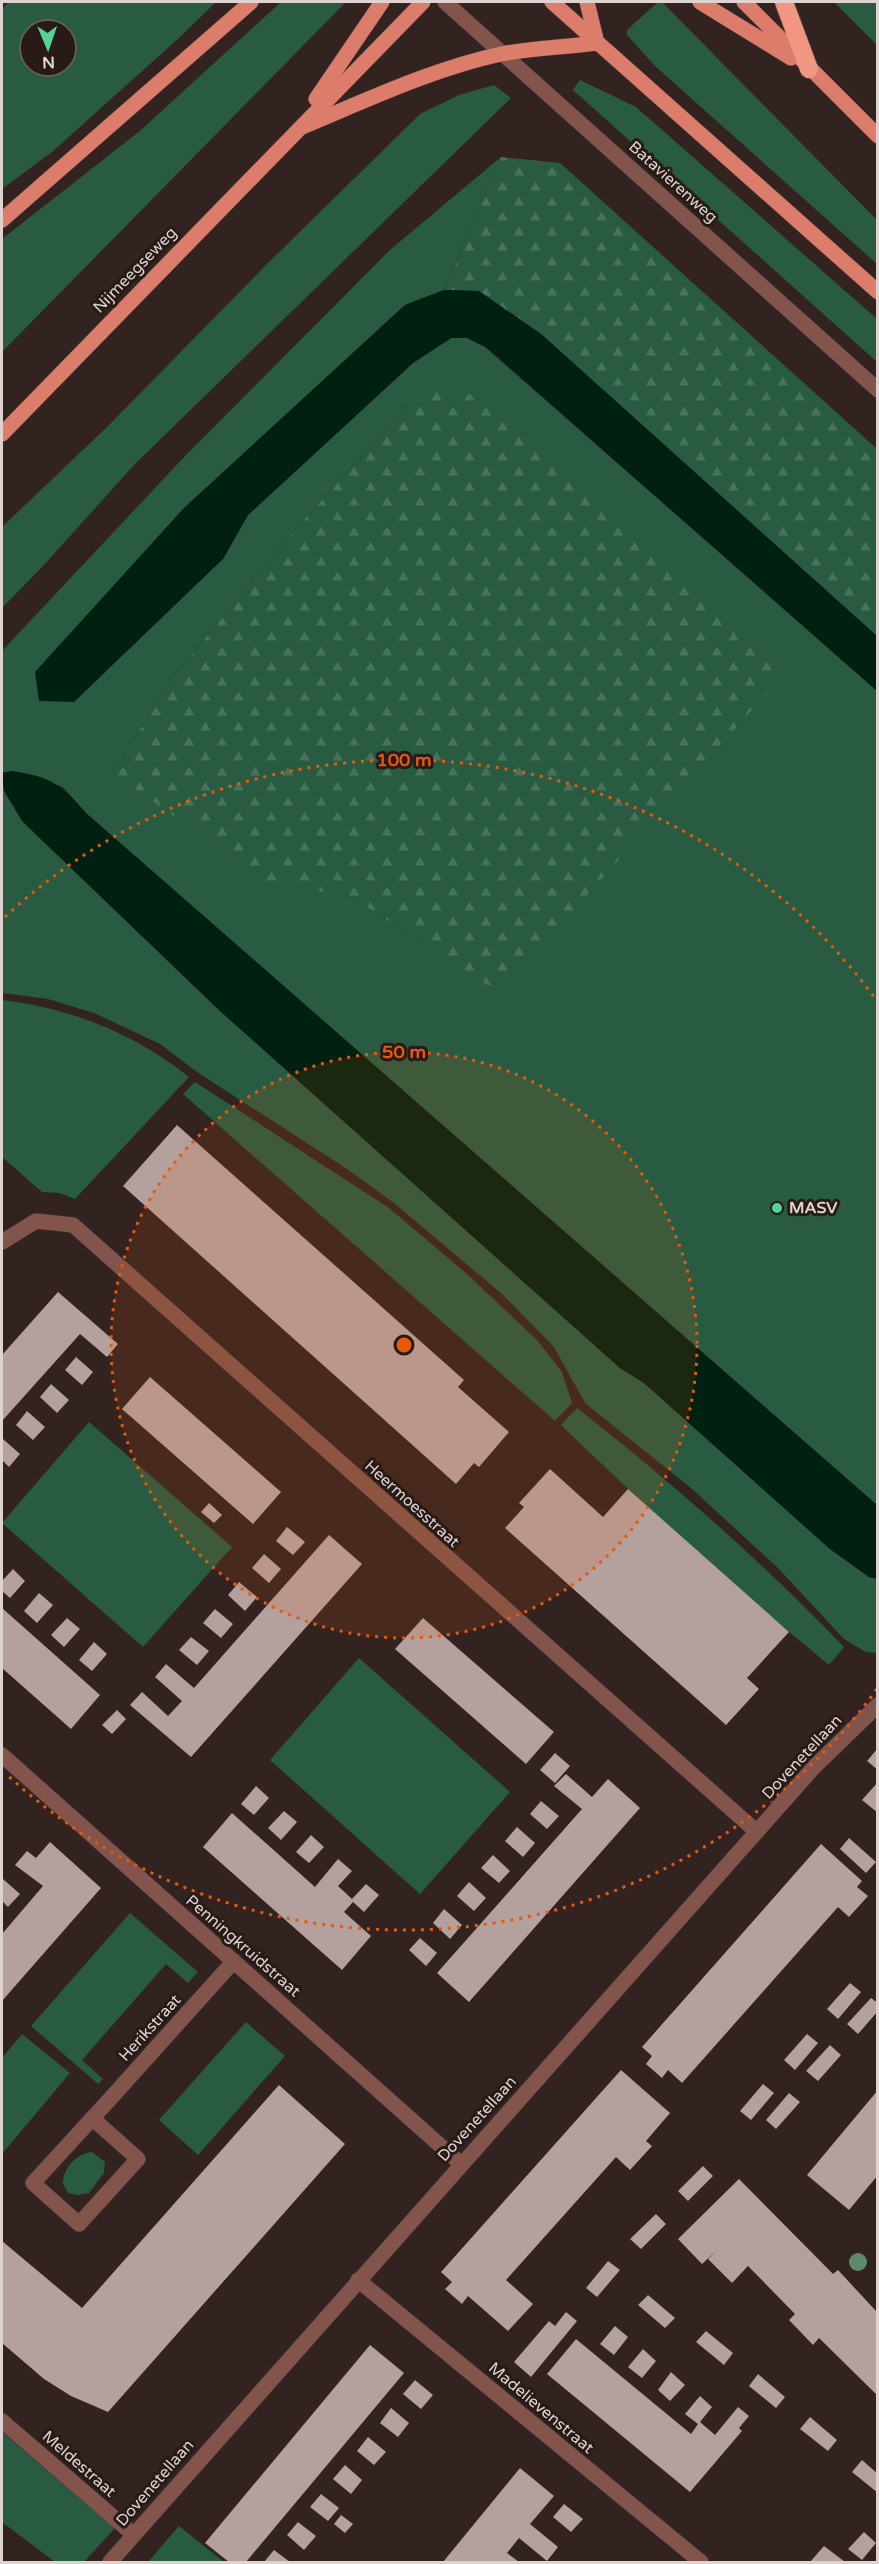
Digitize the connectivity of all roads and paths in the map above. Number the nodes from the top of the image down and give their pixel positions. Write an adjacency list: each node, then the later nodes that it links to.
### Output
1 (251, 2): 15 (main road)
2 (382, 2): 13 (main road, Nijmeegseweg)
3 (423, 2): 13 (main road, Nijmeegseweg)
4 (445, 2): 11 (street, Batavierenweg)
5 (552, 2): 10 (main road)
6 (587, 2): 10 (main road)
7 (700, 2): 12 (main road)
8 (744, 2): 12 (main road)
9 (784, 2): 12 (highway)
10 (597, 43): 11 (main road); 16 (main road)
11 (503, 54): 13 (main road); 17 (street, Batavierenweg)
12 (809, 69): 14 (main road)
13 (294, 131): 18 (main road, Nijmeegseweg)
14 (878, 136)
15 (2, 220)
16 (878, 292)
17 (878, 390)
18 (2, 434)
19 (2, 1242): 22 (street, Heermoesstraat)
20 (878, 1705): 22 (street, Dovenetellaan)
21 (2, 1755): 23 (street, Penningkruidstraat)
22 (757, 1832): 25 (street, Dovenetellaan)
23 (234, 1961): 24 (street, Herikstraat); 25 (street, Penningkruidstraat)
24 (92, 2118): 24 (street, Herikstraat)
25 (461, 2164): 26 (street, Dovenetellaan)
26 (358, 2280): 28 (street, Dovenetellaan); 30 (street, Madelievenstraat)
27 (2, 2421): 28 (street, Meldestraat)
28 (134, 2535): 29 (street, Dovenetellaan)
29 (110, 2562)
30 (701, 2562)

